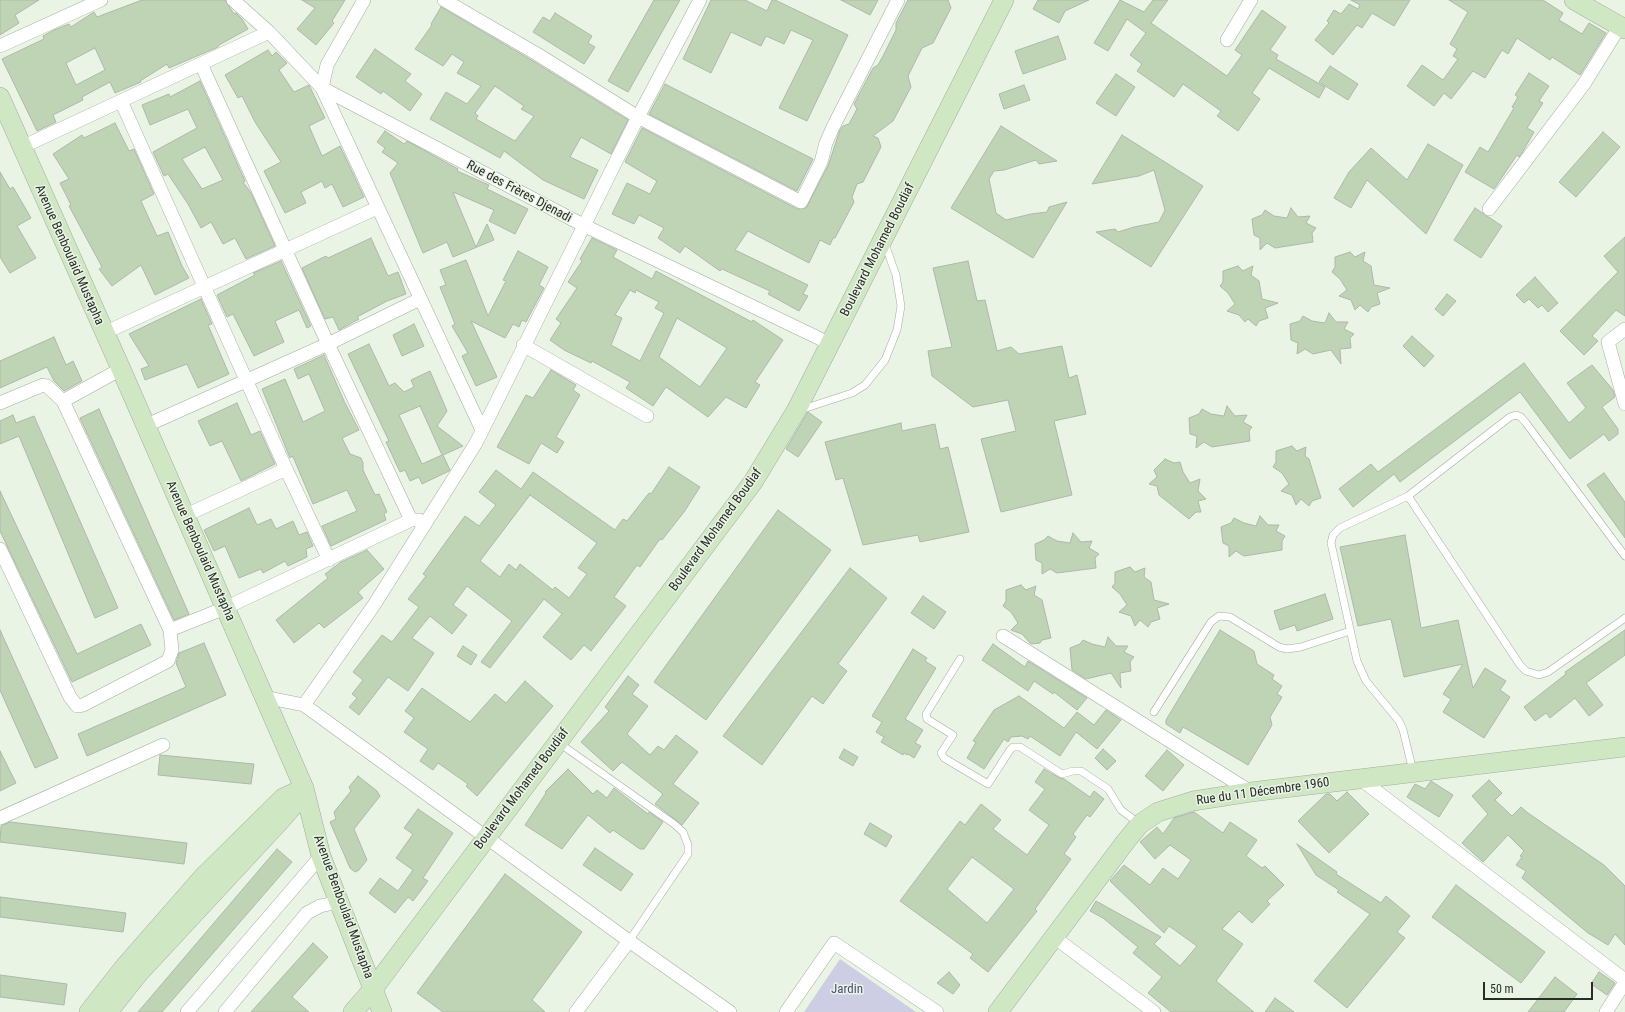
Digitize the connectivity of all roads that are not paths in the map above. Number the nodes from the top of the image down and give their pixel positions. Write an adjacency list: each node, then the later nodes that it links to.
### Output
1 (101, 0): 13 (street)
2 (233, 0): 11 (street, Rue des Frères Djenadi)
3 (364, 0): 15 (street)
4 (444, 0): 18 (street)
5 (700, 0): 18 (street)
6 (898, 0): 18 (street)
7 (1004, 0): 23 (main road, Boulevard Mohamed Boudiaf)
8 (1251, 0): 12 (street)
9 (1574, 0): 10 (main road)
10 (1622, 27): 21 (street)
11 (269, 32): 14 (street); 15 (street, Rue des Frères Djenadi)
12 (1227, 40)
13 (0, 46)
14 (201, 64): 17 (street); 24 (street)
15 (322, 88): 20 (street); 22 (street, Rue des Frères Djenadi)
16 (0, 99): 19 (main road, Avenue Benboulaid Mustapha)
17 (121, 101): 19 (street); 25 (street)
18 (638, 117): 22 (street)
19 (22, 148): 28 (main road, Avenue Benboulaid Mustapha)
20 (376, 208): 24 (street); 26 (street)
21 (1490, 209)
22 (583, 225): 30 (street, Rue des Frères Djenadi); 31 (street)
23 (883, 240): 30 (main road, Boulevard Mohamed Boudiaf); 37 (lane)
24 (286, 250): 25 (street); 29 (street)
25 (204, 287): 28 (street); 33 (street)
26 (420, 299): 29 (street); 40 (street)
27 (1625, 329): 36 (street)
28 (104, 333): 32 (main road, Avenue Benboulaid Mustapha)
29 (328, 344): 33 (street); 45 (street)
30 (831, 344): 37 (main road, Boulevard Mohamed Boudiaf)
31 (523, 345): 38 (street); 40 (street)
32 (122, 369): 34 (street); 39 (main road, Avenue Benboulaid Mustapha)
33 (246, 381): 39 (street); 41 (street)
34 (63, 401): 35 (street); 51 (street)
35 (0, 403)
36 (1625, 404)
37 (796, 411): 58 (main road, Boulevard Mohamed Boudiaf)
38 (647, 416)
39 (145, 426): 43 (main road, Avenue Benboulaid Mustapha)
40 (482, 430): 44 (street)
41 (286, 469): 43 (street); 48 (street)
42 (1408, 496): 47 (lane); 50 (lane); 52 (lane)
43 (184, 516): 49 (main road, Avenue Benboulaid Mustapha)
44 (427, 519): 45 (street); 56 (street)
45 (411, 520): 48 (street)
46 (0, 549): 51 (street)
47 (1625, 556)
48 (330, 560): 49 (street)
49 (225, 608): 51 (street); 55 (main road, Avenue Benboulaid Mustapha)
50 (1625, 618)
51 (170, 630)
52 (1350, 631): 57 (lane); 61 (lane)
53 (1003, 636): 64 (street)
54 (960, 659): 66 (lane)
55 (264, 697): 56 (street); 63 (main road, Avenue Benboulaid Mustapha)
56 (304, 705): 67 (street)
57 (1154, 712)
58 (557, 742): 67 (main road, Boulevard Mohamed Boudiaf); 71 (lane)
59 (164, 745): 65 (street)
60 (1625, 747): 61 (main road, Rue du 11 Décembre 1960)
61 (1413, 771): 62 (main road, Rue du 11 Décembre 1960)
62 (1359, 778): 64 (main road, Rue du 11 Décembre 1960); 72 (street)
63 (304, 788): 68 (main road, Avenue Benboulaid Mustapha); 74 (main road); 75 (main road)
64 (1251, 792): 66 (main road, Rue du 11 Décembre 1960)
65 (0, 818)
66 (1140, 824): 70 (main road, Rue du 11 Décembre 1960)
67 (485, 837): 71 (street); 73 (main road, Boulevard Mohamed Boudiaf)
68 (321, 856): 69 (main road, Avenue Benboulaid Mustapha); 76 (street)
69 (339, 902): 73 (main road, Avenue Benboulaid Mustapha); 77 (street)
70 (1054, 937): 84 (main road, Rue du 11 Décembre 1960); 85 (street)
71 (628, 941): 80 (street); 81 (street)
72 (1625, 981): 86 (street)
73 (373, 989): 78 (main road, Boulevard Mohamed Boudiaf); 79 (main road, Avenue Benboulaid Mustapha)
74 (89, 1012)
75 (108, 1012)
76 (187, 1012)
77 (225, 1012)
78 (353, 1012)
79 (382, 1012)
80 (576, 1012)
81 (730, 1012)
82 (786, 1012): 83 (street)
83 (937, 1012)
84 (998, 1012)
85 (1154, 1012)
86 (1606, 1012)

